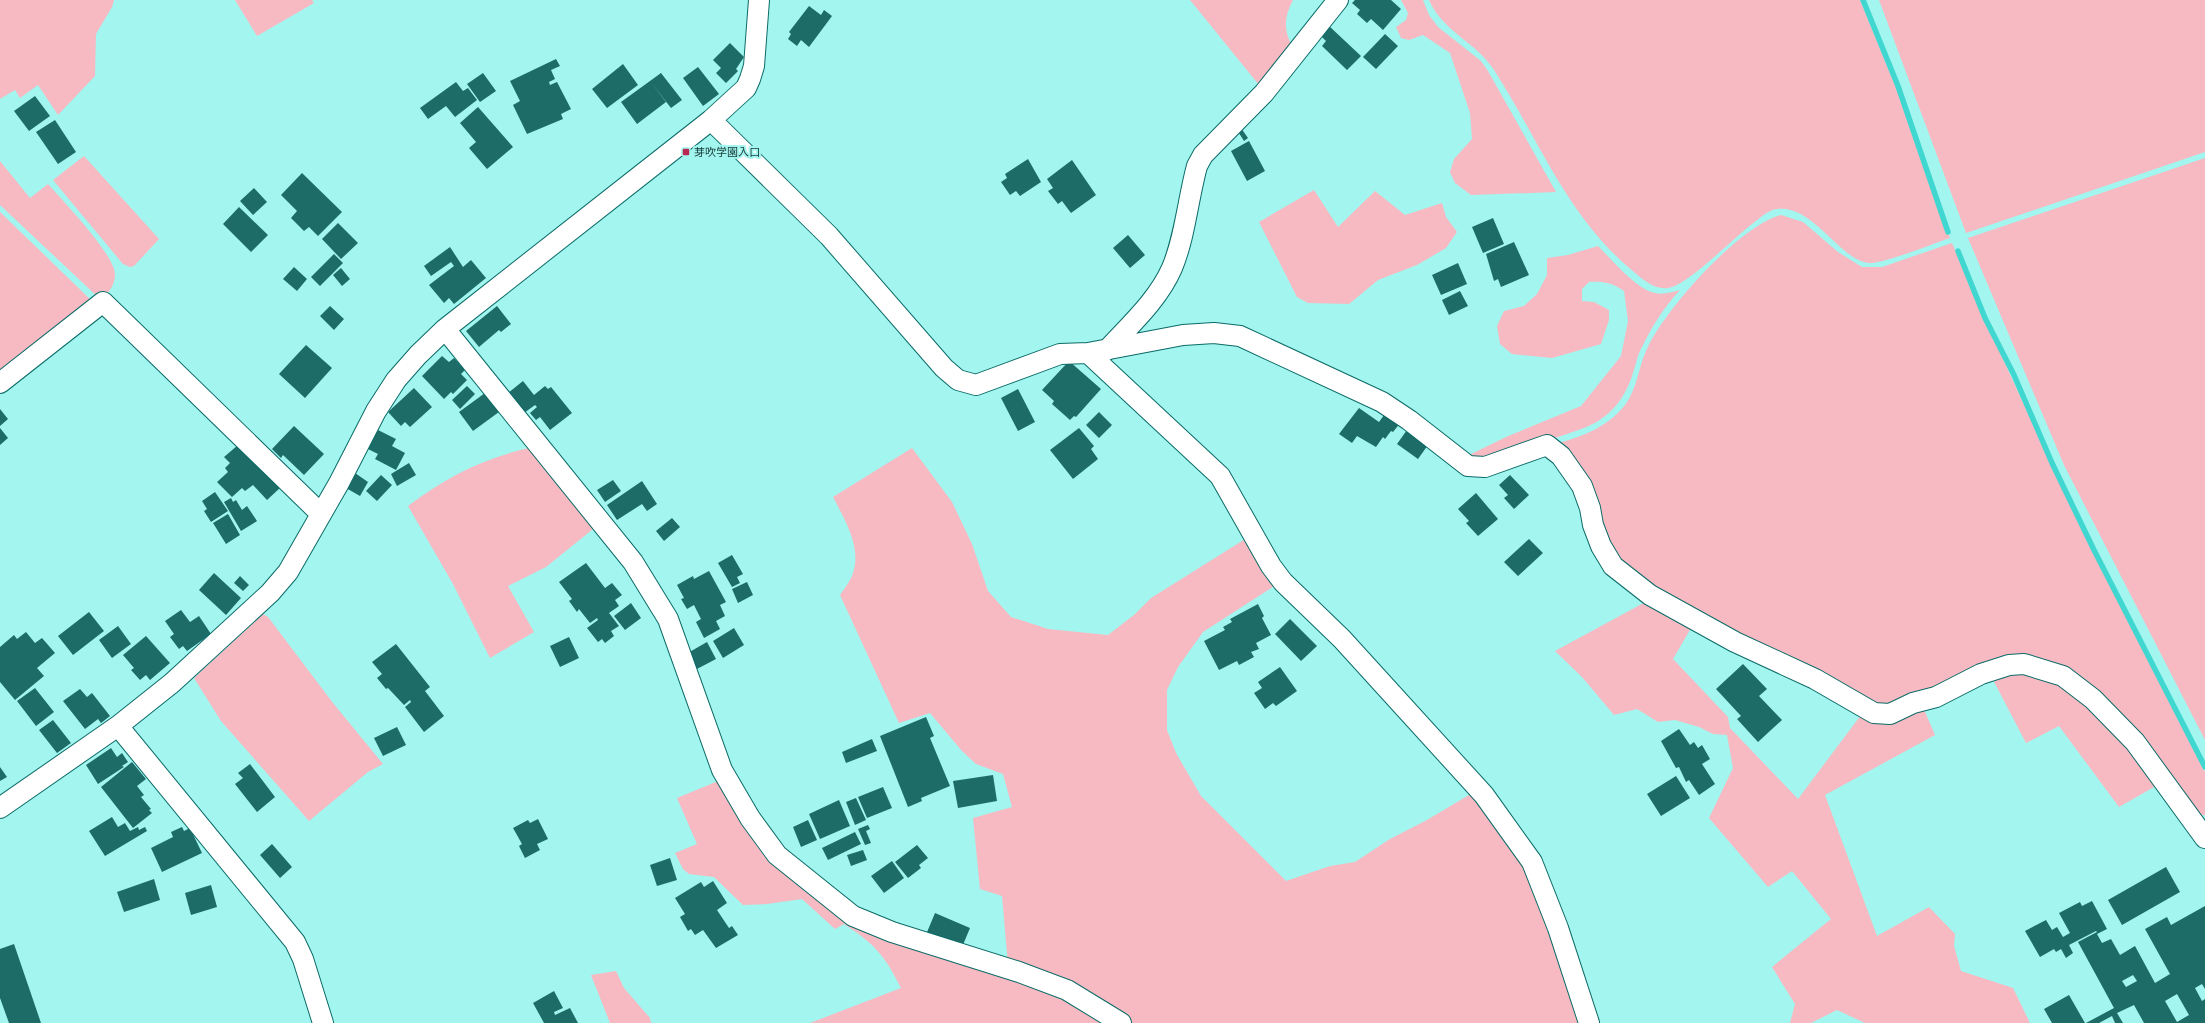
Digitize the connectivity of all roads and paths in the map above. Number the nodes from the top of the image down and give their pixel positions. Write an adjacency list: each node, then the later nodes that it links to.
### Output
1 (760, 0): 3 (street)
2 (1338, 0): 5 (street)
3 (711, 120): 4 (street); 5 (street)
4 (445, 329): 7 (street); 12 (street)
5 (1097, 351): 10 (street); 13 (street)
6 (0, 383): 7 (street)
7 (321, 514): 8 (street)
8 (118, 726): 9 (street); 11 (street)
9 (0, 808)
10 (2205, 838)
11 (323, 1023)
12 (1121, 1023)
13 (1589, 1023)

